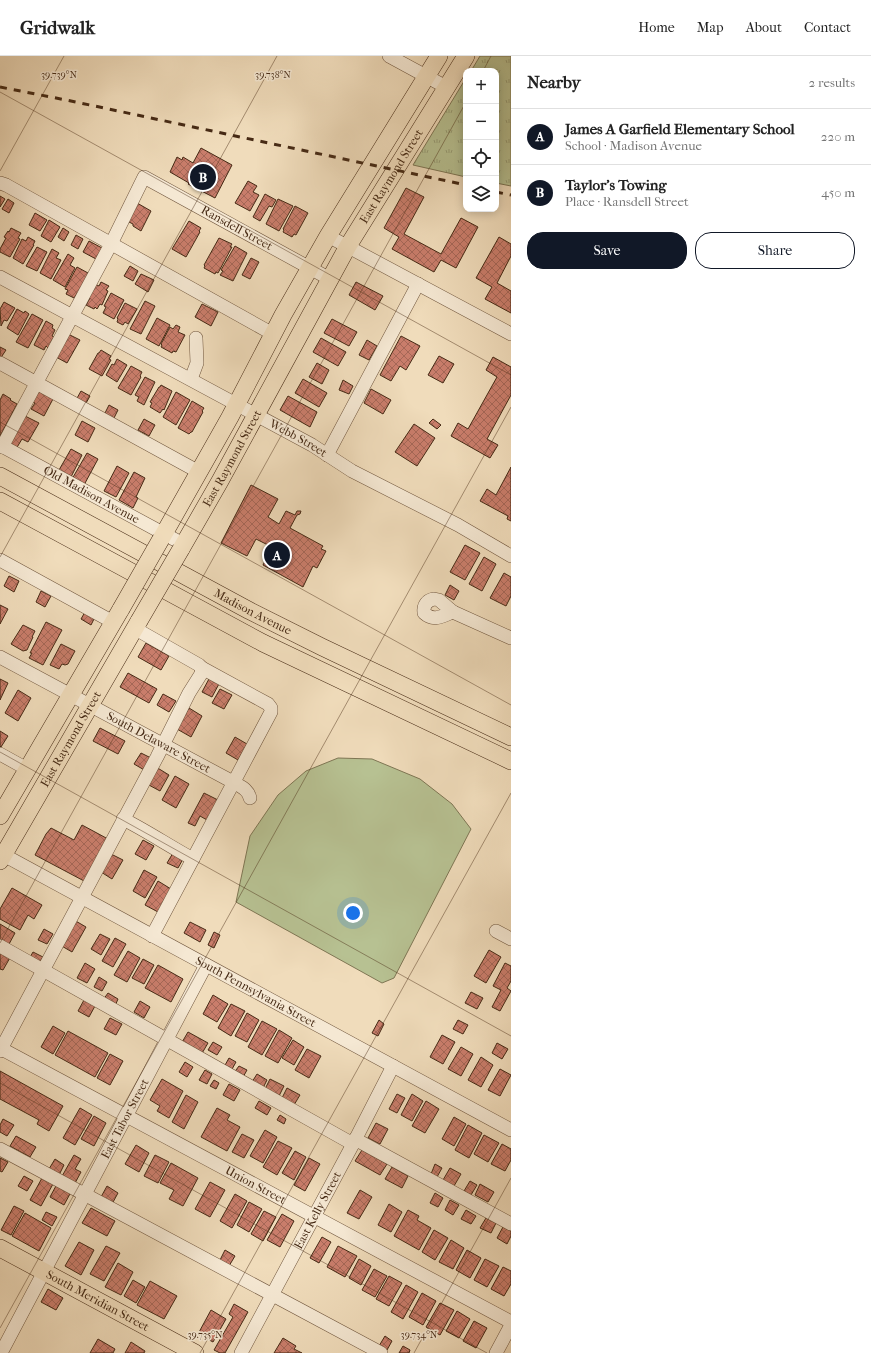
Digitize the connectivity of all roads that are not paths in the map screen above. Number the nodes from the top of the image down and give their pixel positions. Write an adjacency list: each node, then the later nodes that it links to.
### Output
1 (389, 56): 4 (street)
2 (439, 56): 4 (main road, East Raymond Street)
3 (466, 56): 5 (main road, East Raymond Street)
4 (426, 76): 5 (street); 7 (main road, East Raymond Street)
5 (446, 88): 9 (main road, East Raymond Street)
6 (0, 183): 8 (street)
7 (328, 236): 9 (street); 10 (main road, East Raymond Street)
8 (111, 244): 10 (street, Ransdell Street); 14 (street); 15 (street)
9 (348, 246): 12 (main road, East Raymond Street); 13 (street)
10 (310, 268): 12 (street, Ransdell Street); 15 (main road, East Raymond Street)
11 (0, 277): 14 (street, Webb Street)
12 (330, 279): 22 (main road, East Raymond Street)
13 (418, 284): 16 (street); 24 (street)
14 (72, 316): 19 (street, Webb Street); 20 (street)
15 (273, 334): 21 (main road, East Raymond Street)
16 (511, 334)
17 (196, 338): 19 (street)
18 (0, 363): 20 (street)
19 (191, 379): 21 (street, Webb Street)
20 (37, 383): 23 (street); 25 (street)
21 (236, 404): 22 (street, Webb Street); 25 (main road, East Raymond Street)
22 (256, 414): 24 (street, Webb Street); 29 (main road, East Raymond Street)
23 (1, 446): 28 (street, Old Madison Avenue)
24 (327, 455): 30 (street, Webb Street)
25 (199, 472): 28 (main road, East Raymond Street)
26 (0, 476): 40 (main road, Madison Avenue)
27 (0, 501): 43 (main road, Madison Avenue)
28 (162, 536): 29 (street, Old Madison Avenue); 33 (main road, East Raymond Street, bridge)
29 (182, 547): 34 (main road, East Raymond Street, bridge)
30 (511, 556)
31 (0, 560): 33 (street)
32 (453, 612): 35 (street)
33 (117, 615): 38 (main road, East Raymond Street)
34 (137, 625): 37 (street); 39 (main road, East Raymond Street)
35 (511, 638)
36 (0, 657): 38 (street, South Delaware Street)
37 (202, 668): 41 (street); 45 (street)
38 (70, 695): 39 (street, South Delaware Street); 44 (main road, East Raymond Street)
39 (90, 706): 41 (street, South Delaware Street); 49 (main road, East Raymond Street)
40 (511, 737)
41 (163, 745): 45 (street, South Delaware Street); 48 (street)
42 (0, 754): 44 (street)
43 (511, 761)
44 (27, 769): 47 (main road, East Raymond Street)
45 (233, 782): 46 (street, South Delaware Street); 50 (street)
46 (250, 798)
47 (0, 816)
48 (123, 819): 50 (street); 51 (street)
49 (1, 857): 51 (street, South Pennsylvania Street)
50 (193, 859): 53 (street)
51 (82, 898): 53 (street, South Pennsylvania Street); 57 (street)
52 (496, 931): 54 (street)
53 (152, 936): 56 (street, South Pennsylvania Street)
54 (511, 939)
55 (0, 946): 57 (street)
56 (206, 965): 58 (street, East Tabor Street); 60 (street, South Pennsylvania Street)
57 (44, 970): 58 (street); 59 (street)
58 (168, 1039): 61 (street, East Tabor Street); 63 (street)
59 (0, 1049): 61 (street, Union Street)
60 (393, 1066): 62 (street, South Pennsylvania Street); 63 (street, East Kelly Street)
61 (127, 1116): 65 (street, East Tabor Street); 66 (street, Union Street)
62 (511, 1130)
63 (354, 1141): 66 (street, East Kelly Street); 67 (street)
64 (0, 1149): 65 (street)
65 (85, 1194): 69 (street, East Tabor Street); 70 (street)
66 (314, 1216): 70 (street, East Kelly Street); 71 (street, Union Street)
67 (511, 1224)
68 (0, 1248): 69 (main road, South Meridian Street)
69 (44, 1272): 72 (street, East Tabor Street); 73 (main road, South Meridian Street)
70 (272, 1295): 74 (street, East Kelly Street); 75 (street)
71 (511, 1324): 76 (street)
72 (1, 1353)
73 (195, 1353)
74 (241, 1353)
75 (381, 1353)
76 (496, 1353)

